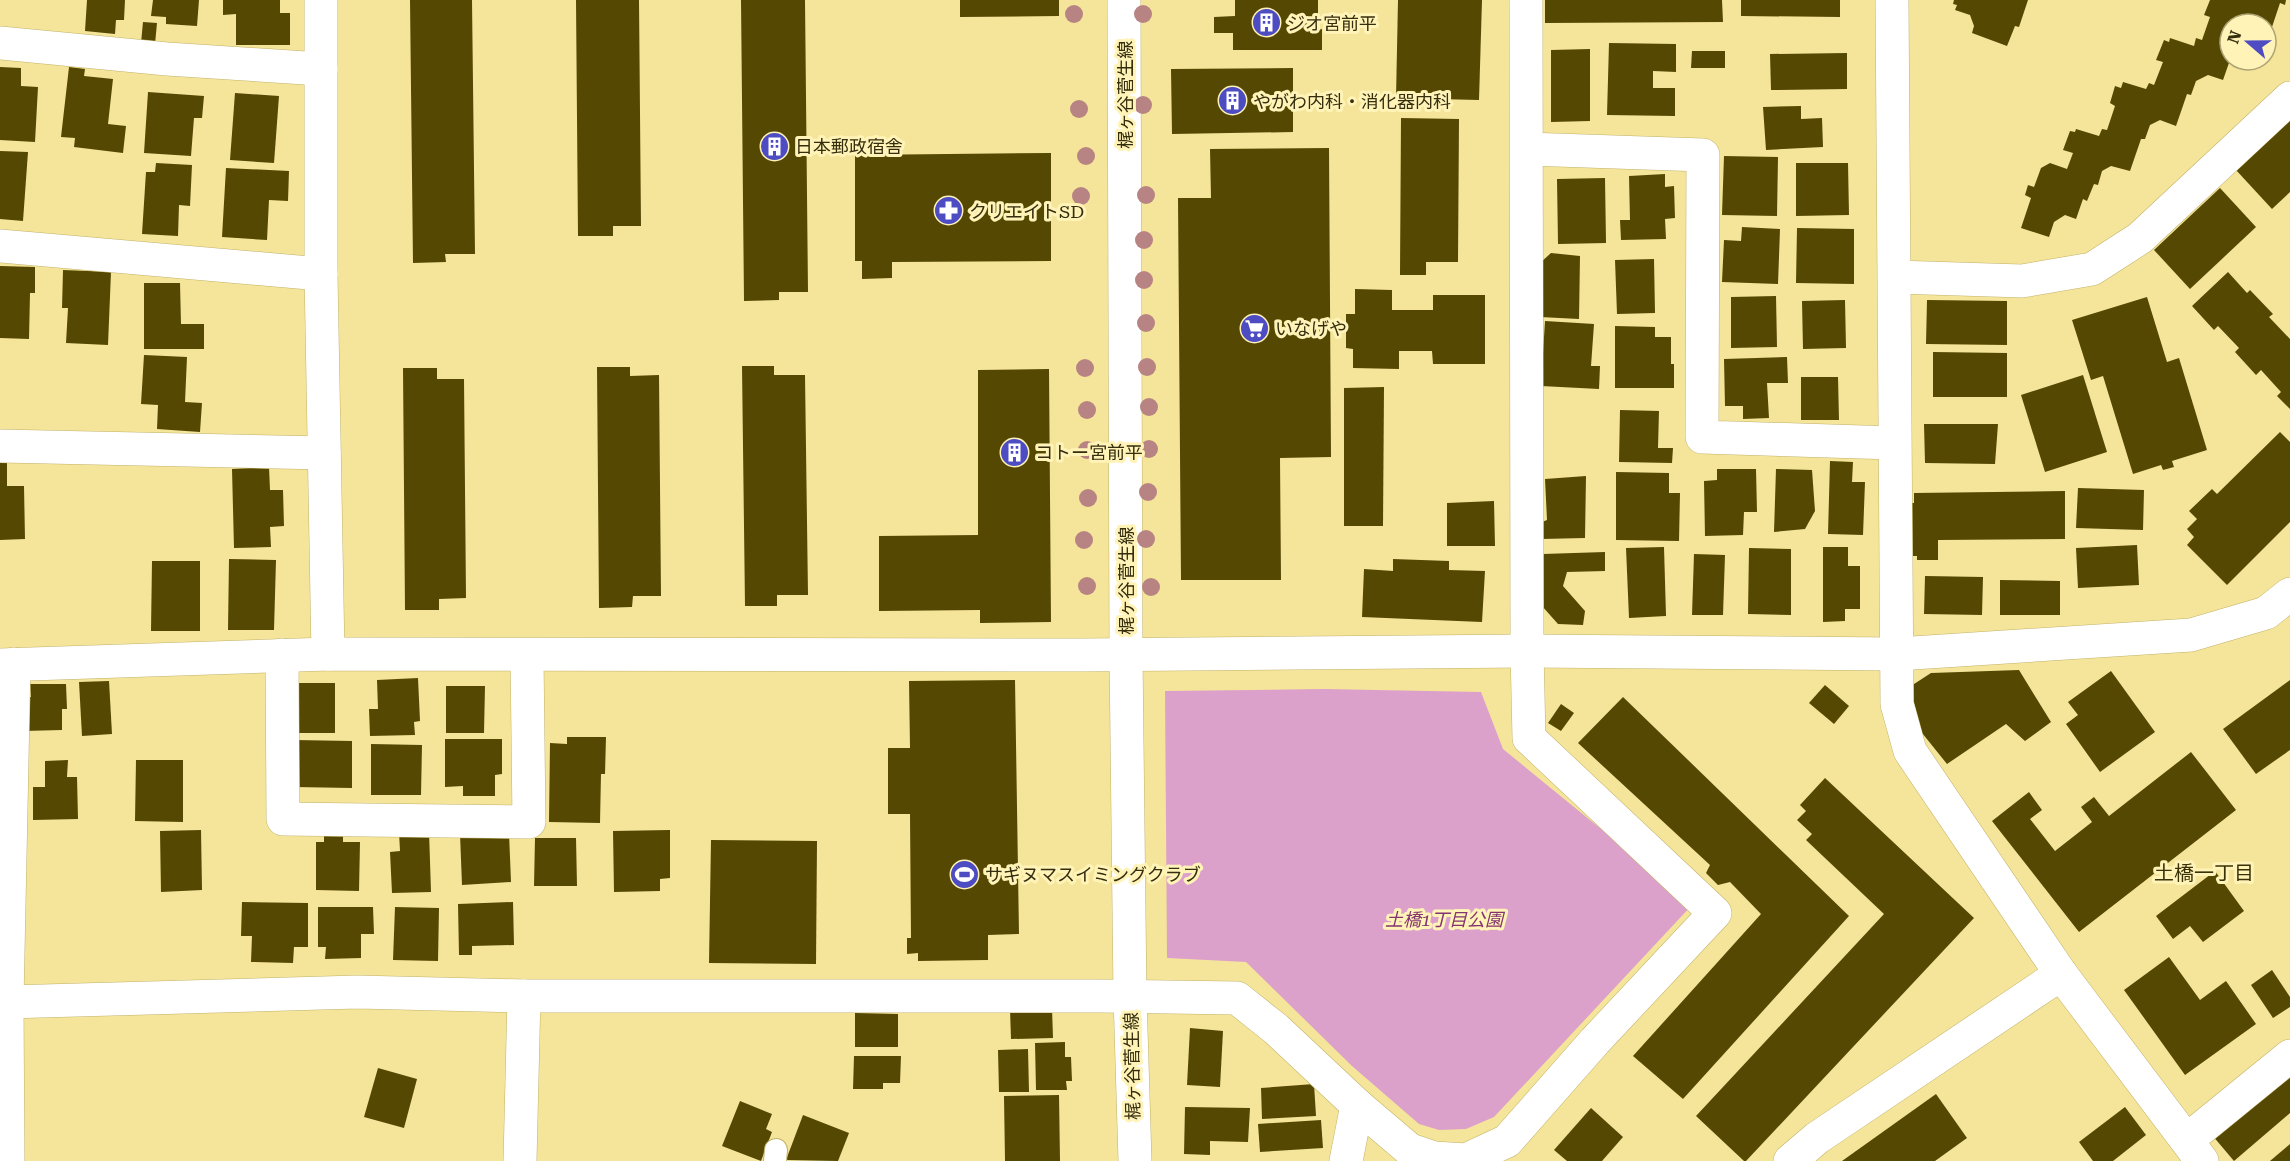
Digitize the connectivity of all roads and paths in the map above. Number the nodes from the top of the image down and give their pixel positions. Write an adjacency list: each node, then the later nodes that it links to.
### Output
1 (321, 0): 6 (street)
2 (1124, 0): 20 (street, 梶ヶ谷菅生線)
3 (1526, 0): 8 (street)
4 (1892, 0): 11 (street)
5 (0, 43): 6 (street)
6 (321, 69): 10 (street)
7 (2290, 98): 11 (street)
8 (1527, 148): 12 (street); 16 (street)
9 (0, 246): 10 (street)
10 (321, 274): 14 (street)
11 (1894, 277): 12 (street)
12 (1894, 443): 18 (street)
13 (0, 446): 14 (street)
14 (324, 453): 17 (street)
15 (2290, 594): 18 (street)
16 (1527, 651): 18 (street); 20 (street); 28 (street)
17 (328, 654): 19 (street); 21 (street)
18 (1897, 654): 23 (street)
19 (282, 655): 21 (street); 22 (street)
20 (1126, 655): 21 (street); 25 (street, 梶ヶ谷菅生線)
21 (527, 656)
22 (7, 665): 26 (street)
23 (2061, 974): 29 (street); 34 (street)
24 (524, 996): 25 (street); 26 (street); 31 (street)
25 (1130, 996): 28 (street); 32 (street, 梶ヶ谷菅生線)
26 (7, 1002): 30 (street)
27 (2290, 1056): 29 (street)
28 (1357, 1105): 33 (street)
29 (2195, 1150)
30 (8, 1161)
31 (520, 1161)
32 (1135, 1161)
33 (1346, 1161)
34 (1790, 1161)

